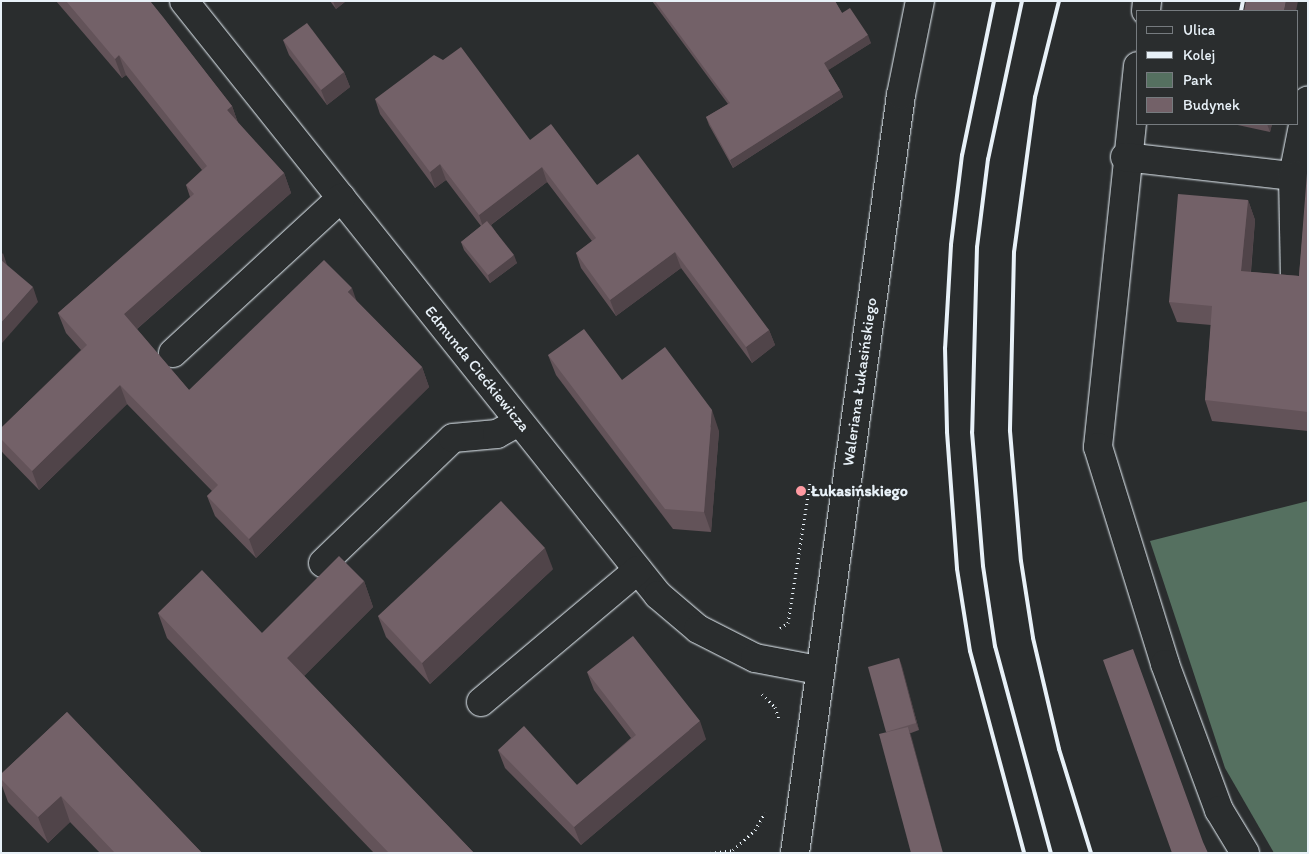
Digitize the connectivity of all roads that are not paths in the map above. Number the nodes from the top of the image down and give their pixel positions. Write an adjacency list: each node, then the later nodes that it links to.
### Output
1 (184, 1): 7 (street, Edmunda Ciećkiewicza)
2 (920, 1): 13 (street, Waleriana Łukasińskiego)
3 (1136, 80): 5 (street)
4 (1308, 100): 6 (street)
5 (1125, 157): 6 (street); 16 (street)
6 (1293, 176): 8 (street)
7 (341, 198): 9 (street); 10 (street, Edmunda Ciećkiewicza)
8 (1295, 277)
9 (173, 352)
10 (519, 422): 11 (street); 12 (street, Edmunda Ciećkiewicza)
11 (323, 562)
12 (638, 570): 13 (street, Edmunda Ciećkiewicza); 14 (street)
13 (818, 670): 15 (street, Waleriana Łukasińskiego)
14 (481, 702)
15 (795, 853)
16 (1245, 853)

